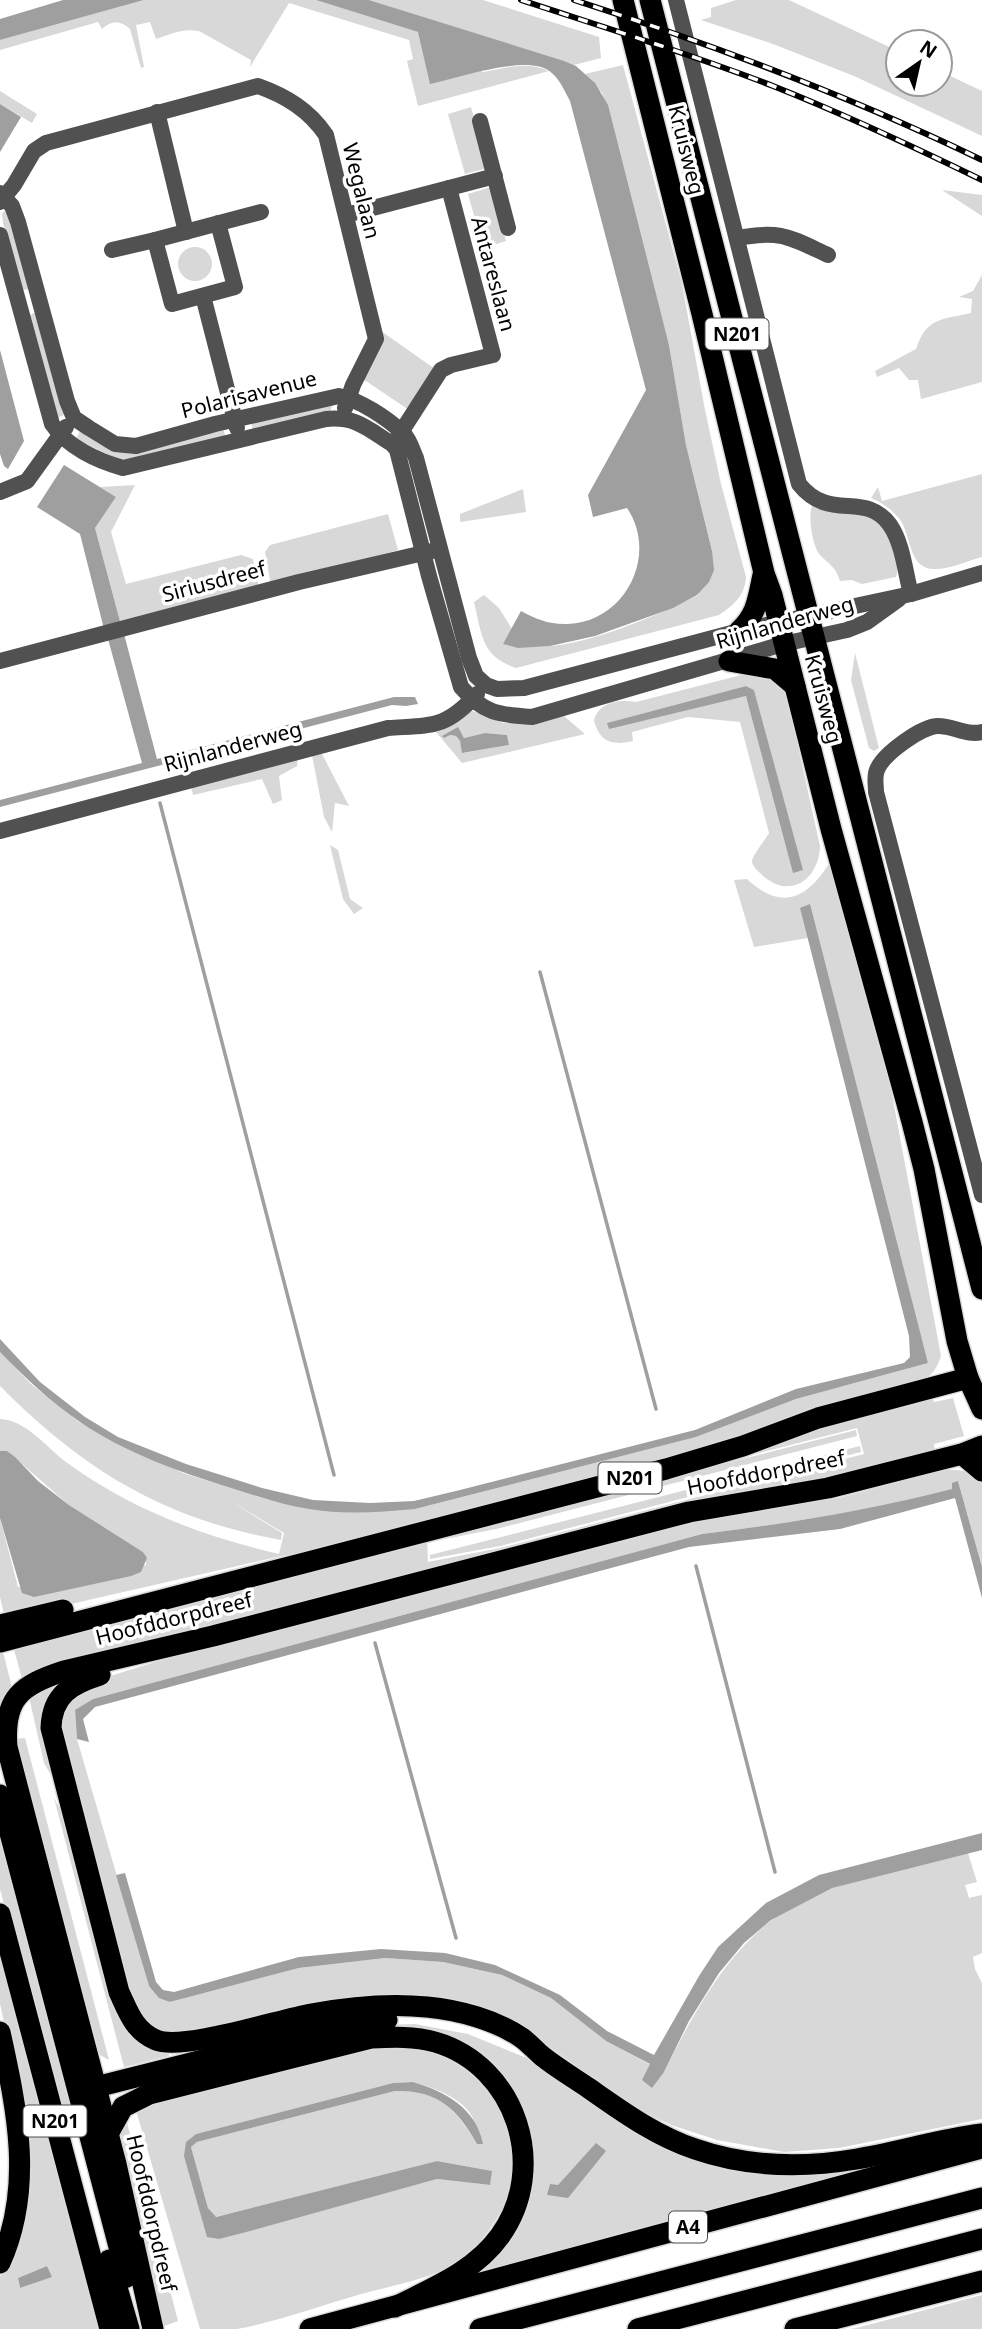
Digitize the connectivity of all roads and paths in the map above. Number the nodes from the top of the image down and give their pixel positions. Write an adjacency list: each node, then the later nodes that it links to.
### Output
1 (623, 0): 32 (highway, Kruisweg / N201)
2 (650, 0): 35 (highway, Kruisweg / N201)
3 (676, 0): 15 (street, Kruisweg)
4 (157, 112): 8 (street, Wegalaan); 10 (street, Wegalaan); 13 (street)
5 (480, 121): 6 (street, Antareslaan)
6 (495, 176): 7 (street); 12 (street, Antareslaan)
7 (449, 188): 10 (street); 27 (street, Antareslaan)
8 (2, 197): 20 (street)
9 (261, 212): 11 (street)
10 (346, 215): 22 (street, Wegalaan)
11 (218, 223): 13 (street); 19 (street)
12 (508, 228)
13 (186, 232): 16 (street)
14 (0, 235): 21 (street)
15 (737, 238): 18 (street); 34 (street, Kruisweg)
16 (155, 240): 17 (street); 19 (street)
17 (112, 250)
18 (828, 255)
19 (203, 296): 25 (street)
20 (40, 302): 21 (street); 24 (street)
21 (19, 306): 26 (street)
22 (348, 398): 23 (street, Wegalaan); 25 (street, Polarisavenue); 27 (street, Polarisavenue)
23 (342, 417): 27 (street); 28 (street, Polarisavenue)
24 (74, 418): 25 (street, Polarisavenue); 26 (street)
25 (234, 421): 28 (street)
26 (59, 435): 28 (street, Polarisavenue); 29 (street)
27 (397, 438): 30 (street, Polarisavenue); 31 (street)
28 (240, 441)
29 (0, 492)
30 (440, 549): 31 (street, Siriusdreef); 42 (street, Polarisavenue)
31 (423, 553): 40 (street, Siriusdreef); 44 (street)
32 (764, 573): 36 (highway, Kruisweg / N201); 37 (highway)
33 (982, 573): 34 (street, Rijnlanderweg)
34 (907, 595): 35 (street, Rijnlanderweg); 38 (street, Rijnlanderweg)
35 (808, 616): 36 (street, Rijnlanderweg); 38 (highway, Kruisweg / N201)
36 (778, 622): 37 (street, Rijnlanderweg); 39 (highway, Kruisweg / N201)
37 (739, 631): 42 (street, Rijnlanderweg)
38 (814, 638): 39 (street, Rijnlanderweg); 48 (highway, Kruisweg / N201)
39 (783, 644): 41 (street, Rijnlanderweg); 43 (highway, Kruisweg / N201)
40 (0, 661)
41 (729, 662): 43 (highway); 44 (street, Rijnlanderweg)
42 (486, 685): 44 (street, Rijnlanderweg)
43 (795, 686): 49 (highway, Kruisweg / N201)
44 (472, 700): 46 (street, Rijnlanderweg)
45 (982, 732): 47 (street)
46 (0, 831)
47 (982, 1195)
48 (982, 1289)
49 (968, 1378): 50 (highway, Kruisweg); 54 (highway, Hoofddorpdreef / N201)
50 (982, 1409)
51 (982, 1446): 52 (highway, Hoofddorpdreef / N201)
52 (962, 1454): 53 (highway); 56 (highway, Hoofddorpdreef / N201)
53 (982, 1471)
54 (141, 1605): 55 (highway); 57 (highway, Hoofddorpdreef / N201)
55 (0, 1625)
56 (213, 1636): 62 (highway); 63 (highway, Hoofddorpdreef / N201)
57 (0, 1642)
58 (0, 1795): 61 (highway, Hoofddorpdreef)
59 (0, 1914): 73 (highway, N201)
60 (0, 2032): 70 (highway)
61 (69, 2056): 63 (highway); 64 (highway, Hoofddorpdreef)
62 (543, 2057): 63 (highway); 66 (highway)
63 (96, 2087): 64 (highway); 65 (highway, Hoofddorpdreef / N201)
64 (85, 2116): 74 (highway, Hoofddorpdreef); 75 (highway, Hoofddorpdreef)
65 (108, 2134): 72 (highway, A4); 76 (highway, Hoofddorpdreef / N201)
66 (982, 2134)
67 (982, 2148): 72 (highway, A4)
68 (982, 2198): 78 (highway, A4)
69 (982, 2239): 79 (highway)
70 (0, 2263)
71 (982, 2281): 80 (highway)
72 (395, 2307): 77 (highway, A4)
73 (110, 2329)
74 (129, 2329)
75 (145, 2329)
76 (153, 2329)
77 (310, 2329)
78 (480, 2329)
79 (638, 2329)
80 (795, 2329)

